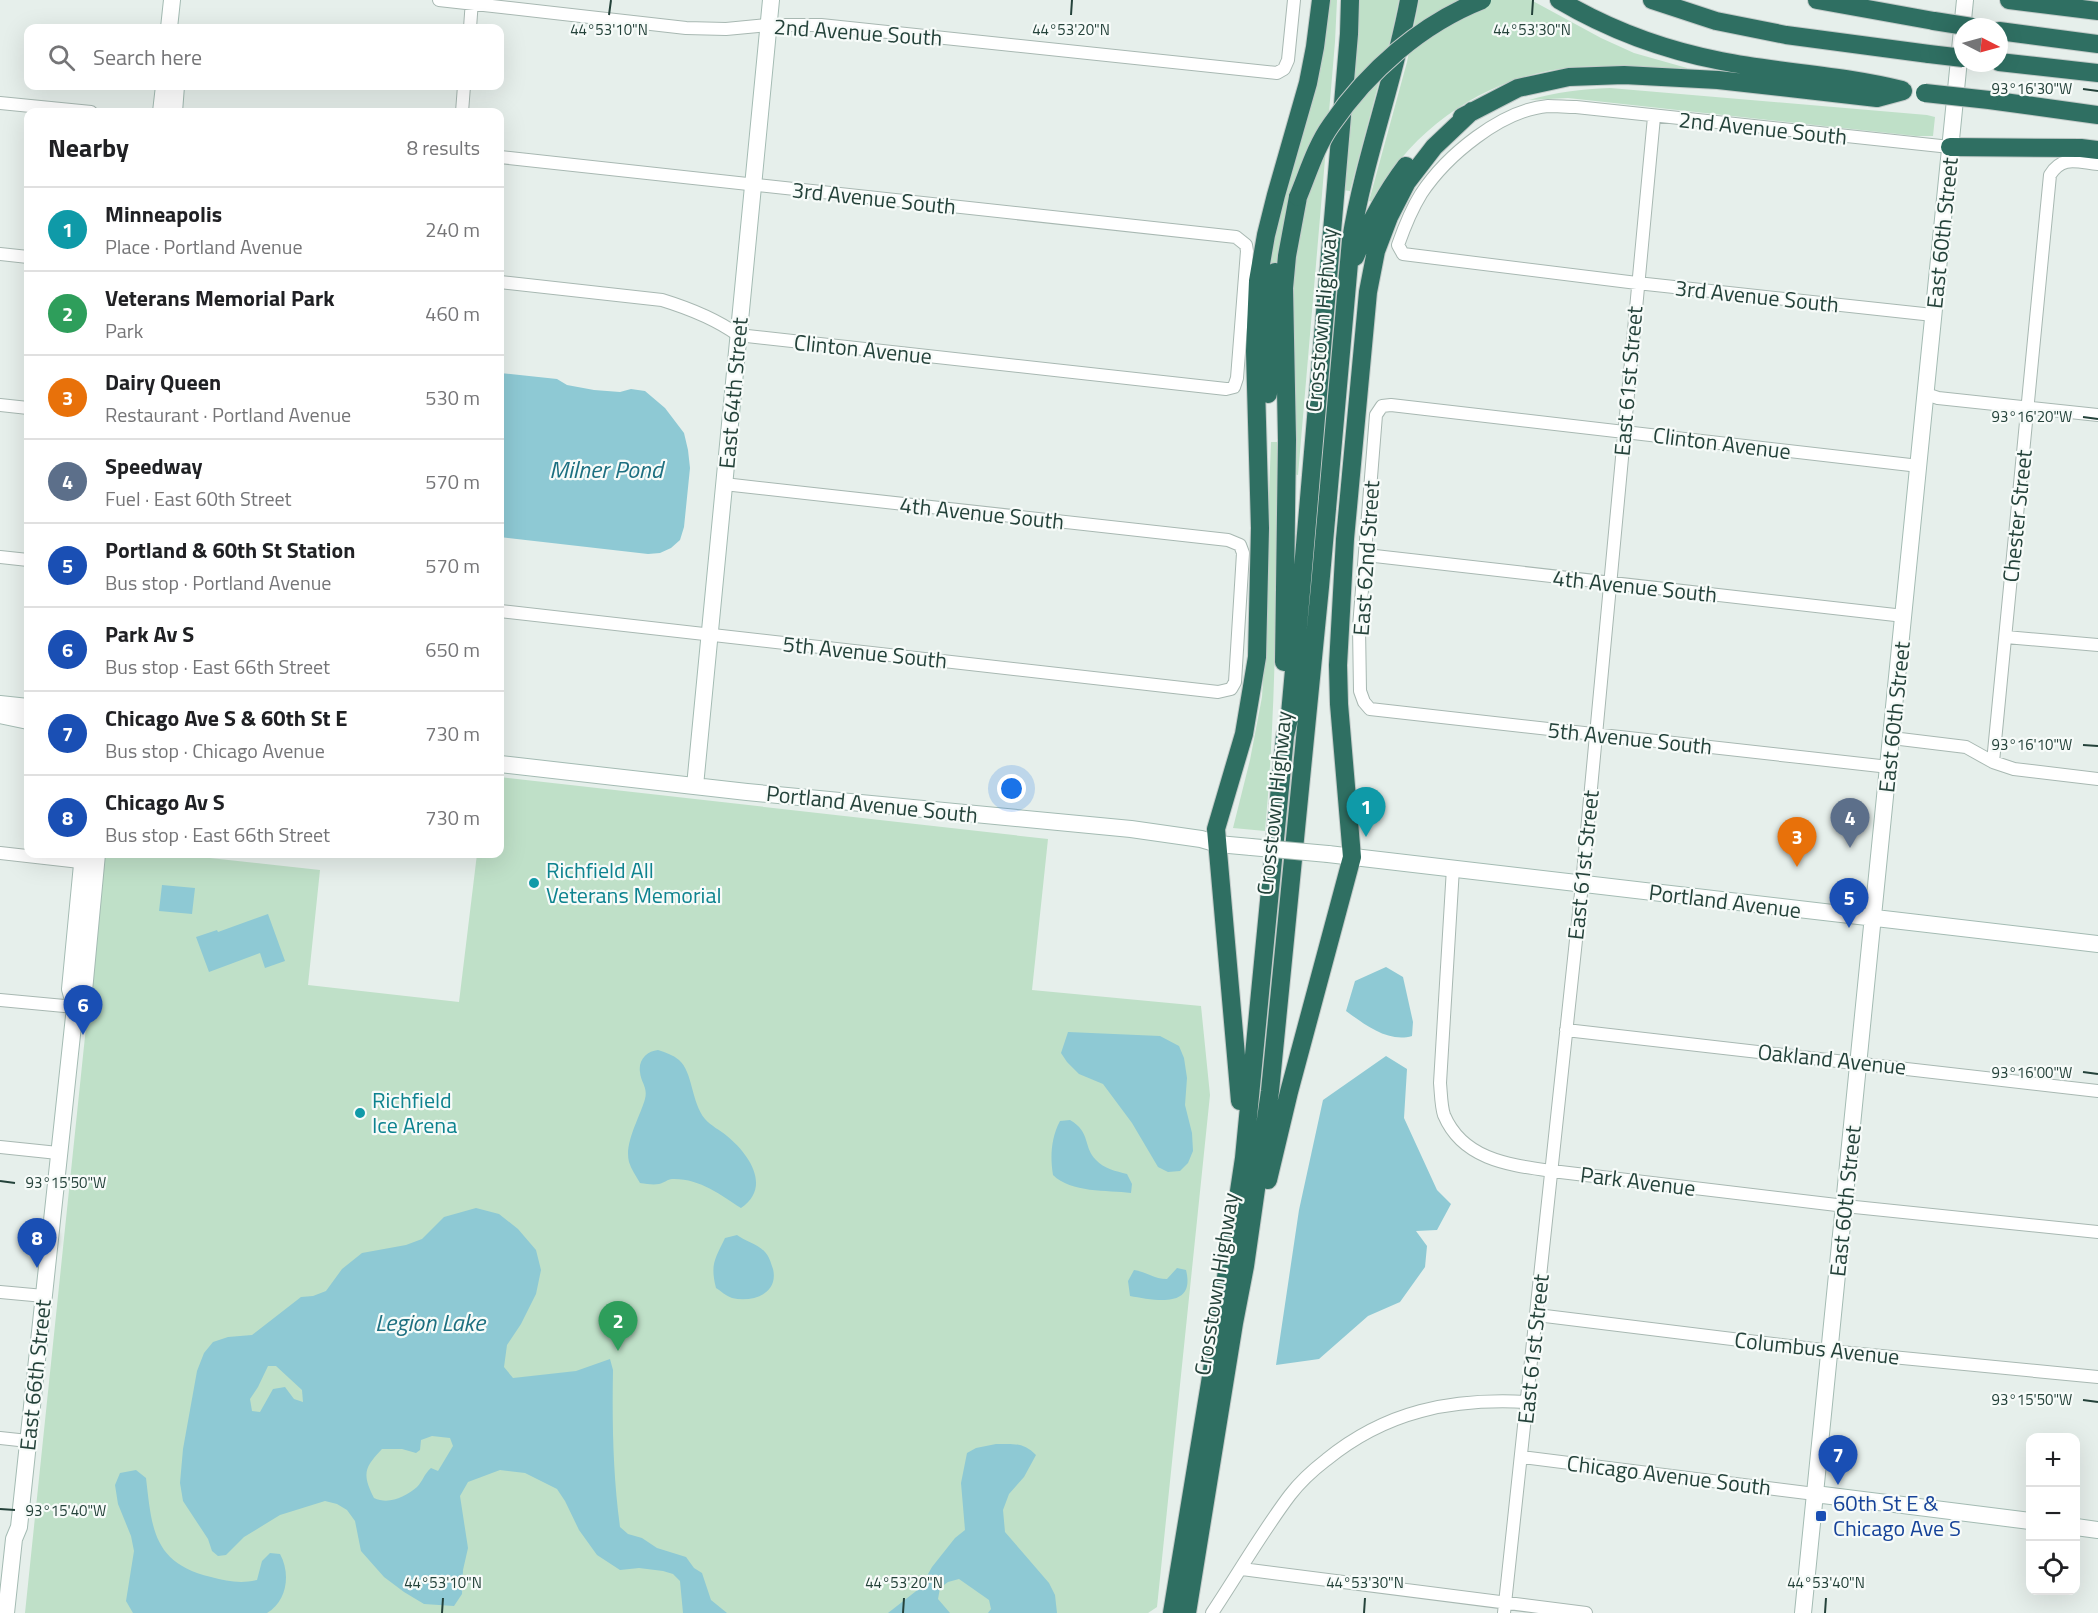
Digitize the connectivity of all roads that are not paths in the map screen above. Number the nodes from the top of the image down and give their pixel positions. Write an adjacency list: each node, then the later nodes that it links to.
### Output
1 (172, 0): 17 (street)
2 (183, 0): 18 (street)
3 (439, 0): 15 (street, 2nd Avenue South)
4 (771, 0): 21 (street, East 64th Street)
5 (1294, 0): 21 (street, 2nd Avenue South)
6 (1321, 0): 63 (highway)
7 (1350, 0): 80 (highway, Crosstown Highway)
8 (1409, 0): 48 (highway, Crosstown Highway)
9 (1482, 0): 44 (highway, bridge)
10 (1558, 0): 30 (highway)
11 (1652, 0): 24 (highway, bridge)
12 (1817, 0): 20 (highway, bridge)
13 (1965, 0): 39 (street, East 60th Street)
14 (2009, 0): 16 (highway)
15 (472, 2): 19 (street); 21 (street, 2nd Avenue South)
16 (2098, 11)
17 (169, 24)
18 (181, 24)
19 (470, 24)
20 (1954, 24)
21 (768, 25): 43 (street, East 64th Street)
22 (2008, 32): 23 (highway)
23 (2098, 44)
24 (1954, 57)
25 (2008, 63): 26 (highway)
26 (2098, 73)
27 (164, 90): 33 (street)
28 (176, 90): 34 (street)
29 (464, 90): 35 (street)
30 (1903, 91): 36 (highway); 37 (highway, bridge)
31 (0, 102): 32 (street)
32 (55, 108)
33 (161, 108)
34 (174, 108)
35 (462, 108)
36 (1472, 111): 48 (highway); 90 (highway)
37 (2098, 115)
38 (1654, 117): 39 (street, 2nd Avenue South); 46 (street, 2nd Avenue South); 50 (street, East 61st Street)
39 (1950, 147): 40 (highway); 51 (street, East 60th Street)
40 (2098, 150)
41 (504, 157): 43 (street, 3rd Avenue South)
42 (2098, 164): 57 (street, Chester Street)
43 (753, 185): 52 (street, East 64th Street); 53 (street, 3rd Avenue South)
44 (1298, 197): 63 (highway); 80 (highway)
45 (0, 254): 47 (street)
46 (1403, 254): 50 (street, 3rd Avenue South)
47 (24, 257)
48 (1349, 272): 107 (highway, Crosstown Highway)
49 (504, 282): 52 (street, Clinton Avenue)
50 (1637, 283): 51 (street, 3rd Avenue South); 60 (street, East 61st Street)
51 (1934, 315): 54 (street, East 60th Street)
52 (738, 335): 53 (street, Clinton Avenue); 62 (street, East 64th Street)
53 (1234, 387)
54 (1926, 394): 57 (street); 61 (street, East 60th Street)
55 (0, 405): 58 (street)
56 (1382, 406): 60 (street, Clinton Avenue); 64 (street, East 62nd Street)
57 (2028, 406): 59 (street); 71 (street, Chester Street)
58 (24, 408)
59 (2098, 415)
60 (1623, 432): 61 (street, Clinton Avenue); 67 (street, East 61st Street)
61 (1919, 466): 69 (street, East 60th Street)
62 (724, 484): 70 (street, East 64th Street); 73 (street, 4th Avenue South)
63 (1260, 528): 87 (highway)
64 (1366, 555): 67 (street, 4th Avenue South); 76 (street, East 62nd Street)
65 (0, 557): 66 (street)
66 (24, 560)
67 (1610, 584): 69 (street, 4th Avenue South); 79 (street, East 61st Street)
68 (504, 611): 70 (street, 5th Avenue South)
69 (1904, 616): 81 (street, East 60th Street)
70 (710, 635): 73 (street, 5th Avenue South); 86 (street, East 64th Street)
71 (2006, 637): 72 (street); 82 (street, Chester Street)
72 (2098, 645)
73 (1231, 689)
74 (0, 704): 75 (street)
75 (24, 707)
76 (1370, 709): 79 (street, 5th Avenue South)
77 (0, 715): 78 (street)
78 (24, 720)
79 (1595, 734): 84 (street, 5th Avenue South); 93 (street, East 61st Street)
80 (1284, 736): 103 (highway, Crosstown Highway)
81 (1892, 738): 82 (street); 84 (street, East 60th Street)
82 (1993, 762): 85 (street)
83 (504, 764): 86 (street, Portland Avenue South)
84 (1889, 767): 94 (street, East 60th Street)
85 (2098, 779)
86 (695, 786): 87 (street, Portland Avenue South)
87 (1218, 844): 90 (street, Portland Avenue South, bridge); 103 (highway)
88 (0, 853): 89 (street)
89 (24, 854)
90 (1352, 857): 92 (street, Portland Avenue); 107 (highway)
91 (90, 858): 97 (street, East 66th Street)
92 (1453, 868): 93 (street, Portland Avenue); 104 (street, Park Avenue)
93 (1581, 884): 94 (street, Portland Avenue); 98 (street, East 61st Street)
94 (1874, 918): 95 (street, Portland Avenue); 99 (street, East 60th Street)
95 (2098, 944)
96 (0, 1000): 97 (street)
97 (75, 1007): 102 (street, East 66th Street)
98 (1566, 1030): 99 (street, Oakland Avenue); 104 (street, East 61st Street)
99 (1860, 1062): 100 (street, Oakland Avenue); 105 (street, East 60th Street)
100 (2098, 1090)
101 (0, 1147): 102 (street)
102 (58, 1153): 109 (street, East 66th Street)
103 (1244, 1158): 127 (highway, Crosstown Highway)
104 (1551, 1171): 105 (street, Park Avenue); 110 (street, East 61st Street)
105 (1845, 1206): 106 (street, Park Avenue); 111 (street, East 60th Street)
106 (2098, 1232)
107 (1245, 1266): 128 (highway, Crosstown Highway)
108 (0, 1292): 109 (street)
109 (44, 1296): 115 (street, East 66th Street)
110 (1537, 1315): 111 (street, Columbus Avenue); 113 (street, East 61st Street)
111 (1830, 1351): 112 (street, Columbus Avenue); 117 (street, East 60th Street)
112 (2098, 1377)
113 (1527, 1402): 116 (street, East 61st Street); 122 (street)
114 (0, 1438): 115 (street)
115 (28, 1441): 119 (street, East 66th Street)
116 (1522, 1457): 117 (street, Chicago Avenue South); 124 (street, East 61st Street)
117 (1815, 1494): 118 (street); 131 (street, East 60th Street)
118 (2026, 1520)
119 (19, 1527): 123 (street, East 66th Street); 126 (street, East 66th Street)
120 (2080, 1528): 121 (street)
121 (2098, 1530)
122 (1242, 1569): 124 (street); 129 (street)
123 (4, 1585): 125 (street, East 66th Street)
124 (1505, 1608): 130 (street)
125 (6, 1613)
126 (16, 1613)
127 (1172, 1613)
128 (1187, 1613)
129 (1212, 1613)
130 (1586, 1613)
131 (1803, 1613)

